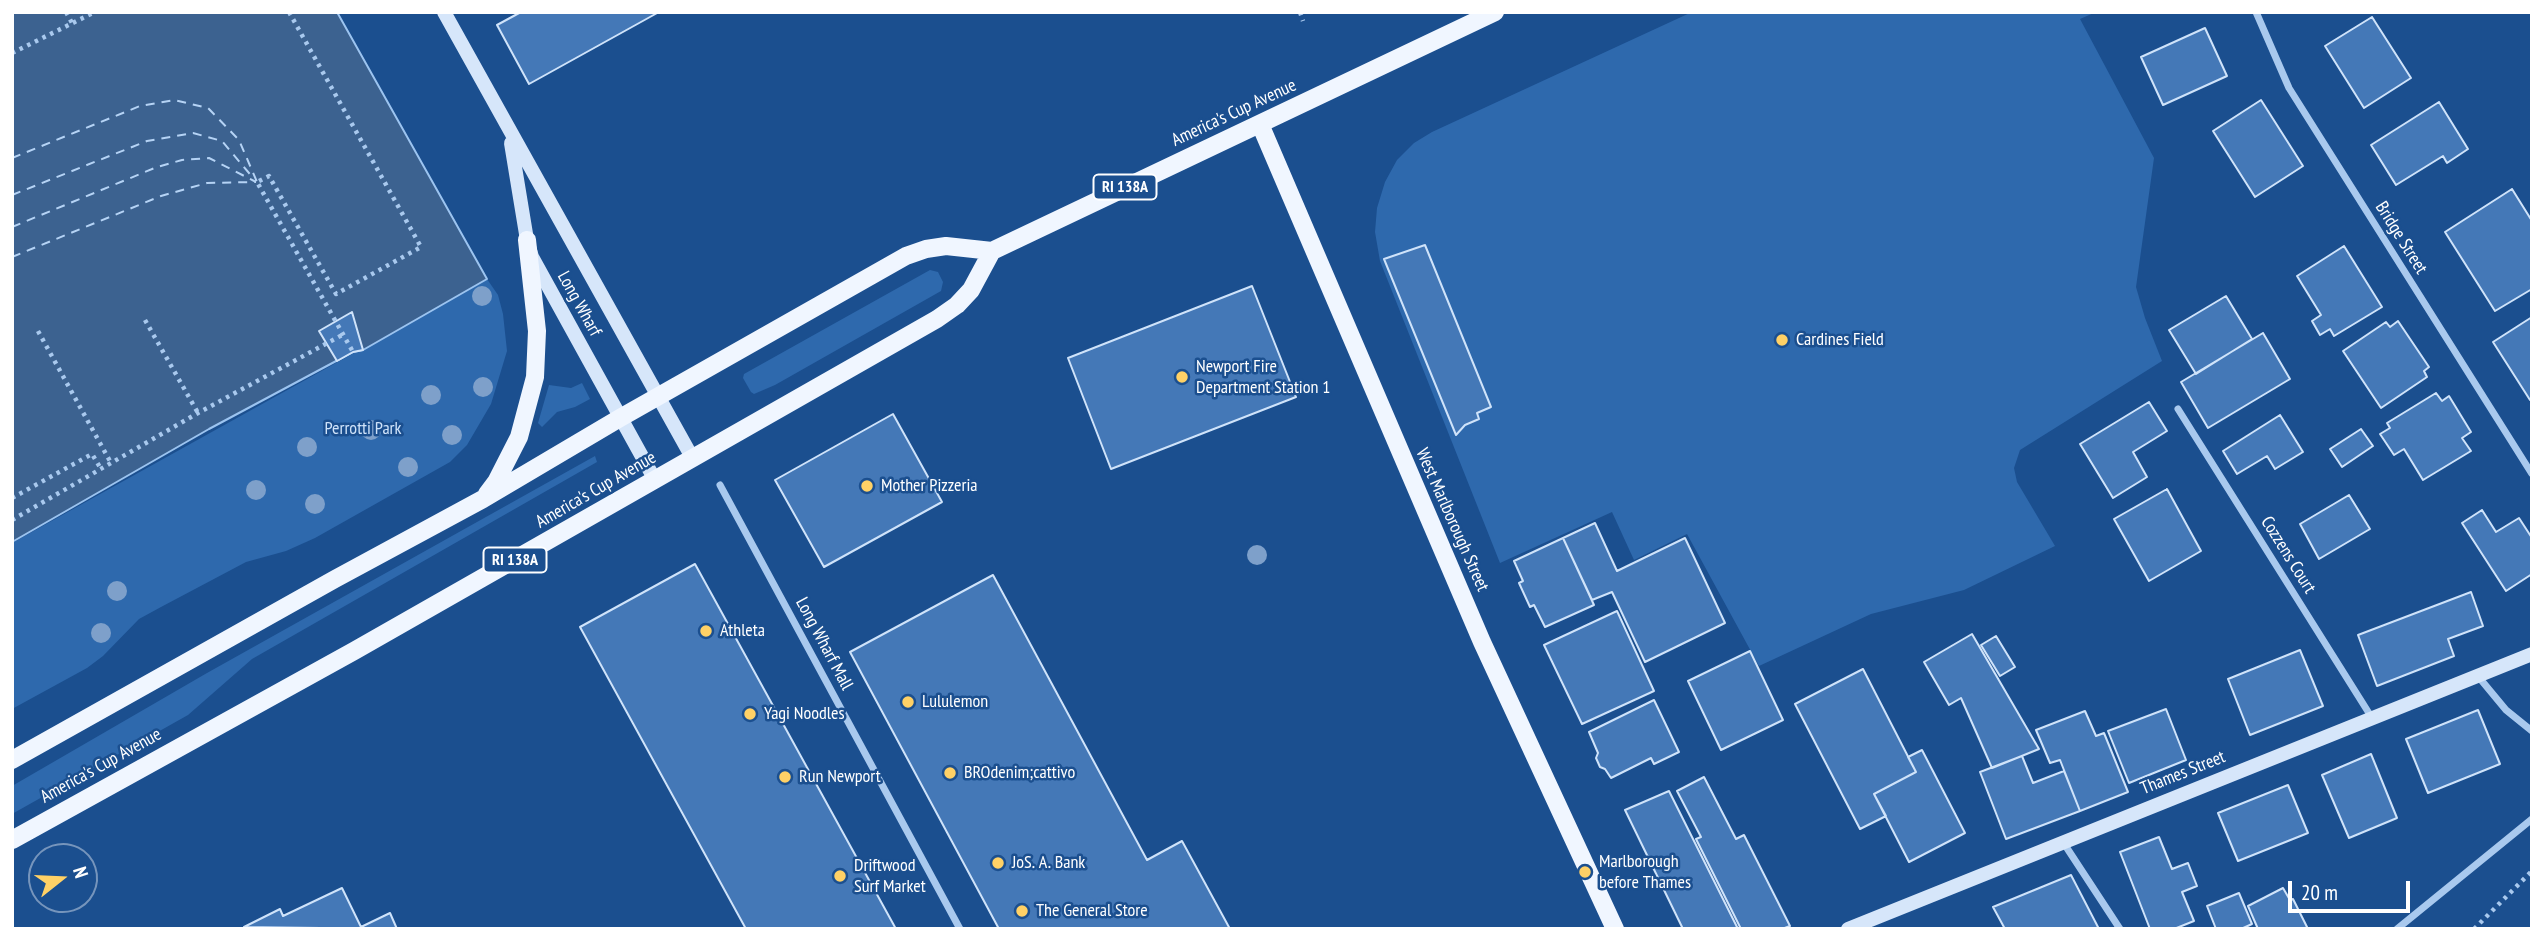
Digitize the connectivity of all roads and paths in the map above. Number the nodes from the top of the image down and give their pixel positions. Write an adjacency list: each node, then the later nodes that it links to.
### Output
1 (66, 12): 9 (path)
2 (95, 12): 9 (path)
3 (289, 12): 17 (path)
4 (444, 12): 12 (street, Long Wharf)
5 (1300, 12): 8 (path)
6 (1495, 12): 11 (main road, America's Cup Avenue / RI 138A)
7 (2256, 12): 26 (street, Bridge Street)
8 (1303, 21)
9 (72, 23): 10 (path)
10 (12, 53)
11 (1260, 124): 14 (main road, America's Cup Avenue / RI 138A); 42 (main road, West Marlborough Street)
12 (509, 131): 13 (street, Long Wharf); 19 (street, Long Wharf)
13 (527, 240): 22 (street, Long Wharf); 30 (main road)
14 (992, 251): 19 (main road); 23 (main road, America's Cup Avenue / RI 138A)
15 (145, 320): 21 (path)
16 (38, 331): 24 (path)
17 (344, 334): 18 (path); 21 (path)
18 (353, 352)
19 (658, 396): 22 (main road); 23 (street, Long Wharf)
20 (2178, 409): 34 (street, Cozzens Court)
21 (198, 414): 24 (path)
22 (620, 418): 27 (street, Long Wharf); 30 (main road)
23 (694, 459): 27 (main road, America's Cup Avenue / RI 138A)
24 (111, 463): 25 (path)
25 (101, 469): 29 (path); 31 (path)
26 (2532, 474)
27 (656, 480): 38 (main road, America's Cup Avenue / RI 138A)
28 (720, 485): 41 (street, Long Wharf Mall)
29 (12, 498)
30 (483, 499): 36 (main road)
31 (12, 520)
32 (2532, 654): 33 (street, Thames Street)
33 (2477, 676): 34 (street, Thames Street); 35 (street)
34 (2372, 718): 39 (street, Thames Street)
35 (2532, 731)
36 (12, 760)
37 (2532, 819): 45 (street)
38 (12, 840)
39 (2063, 841): 43 (street, Thames Street); 44 (street)
40 (2532, 871): 46 (path)
41 (960, 929)
42 (1615, 929)
43 (1848, 929)
44 (2120, 929)
45 (2397, 929)
46 (2474, 929)

